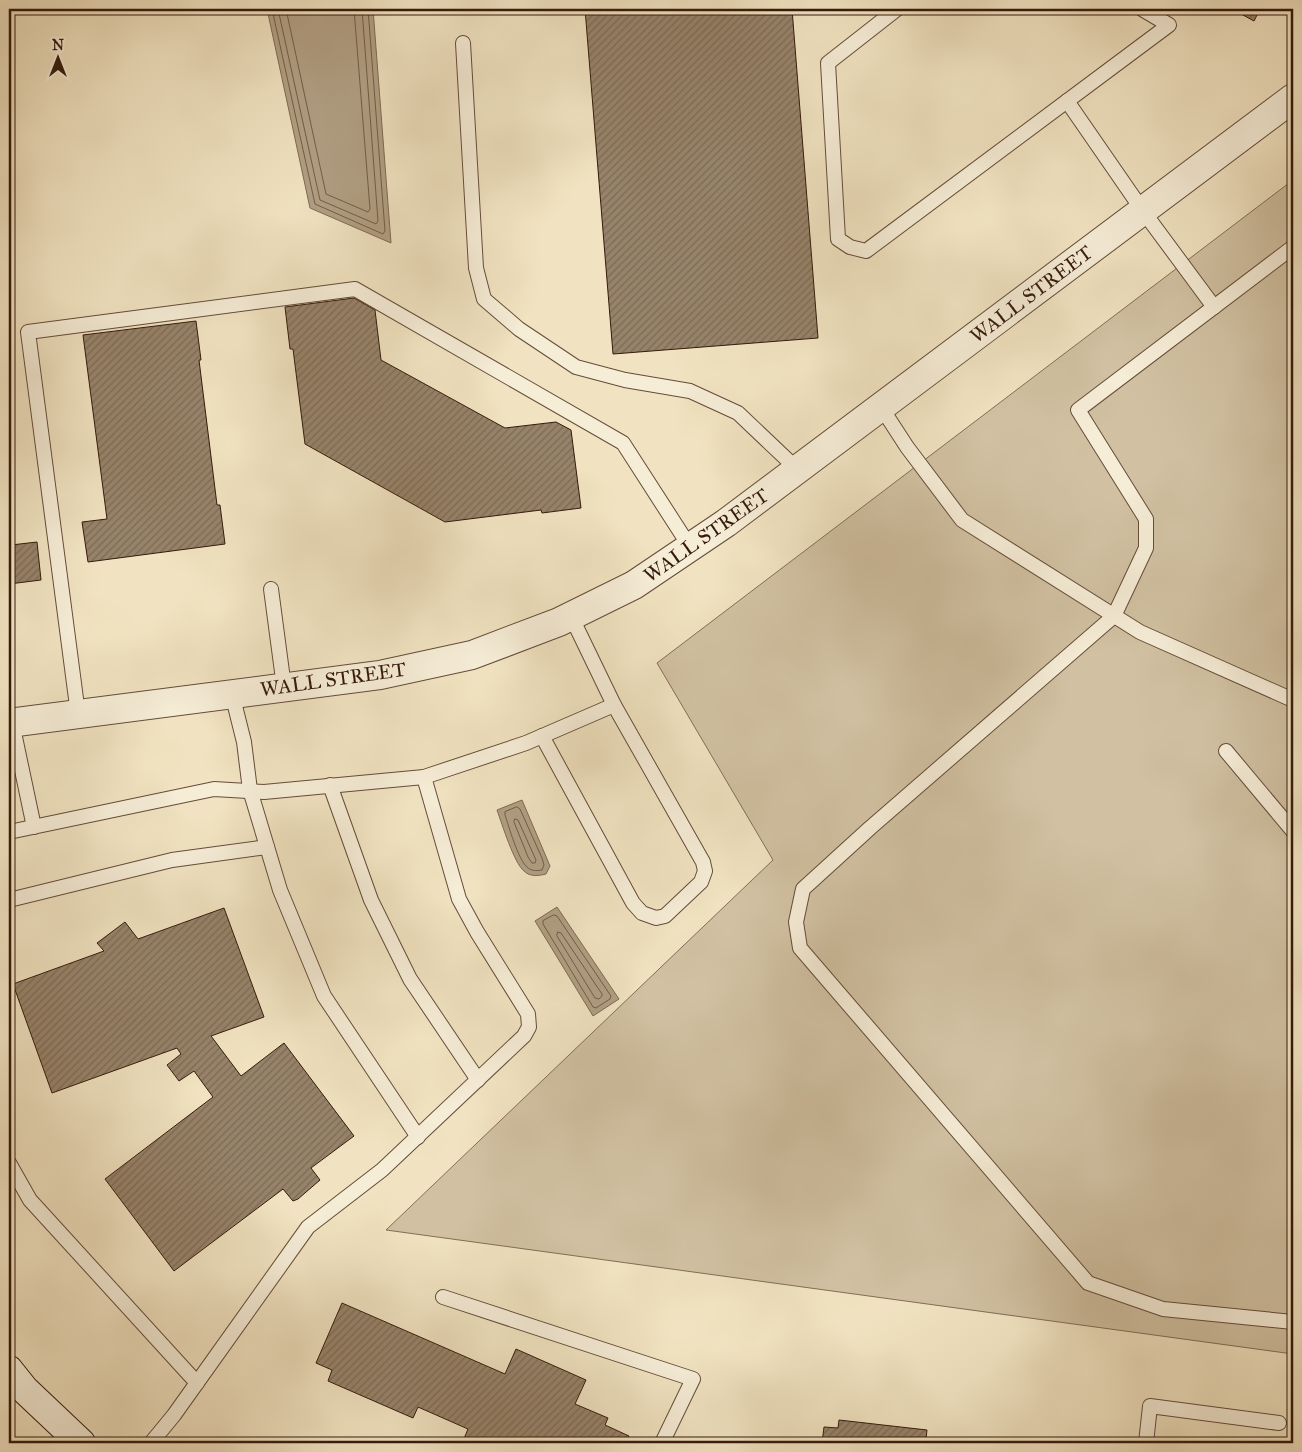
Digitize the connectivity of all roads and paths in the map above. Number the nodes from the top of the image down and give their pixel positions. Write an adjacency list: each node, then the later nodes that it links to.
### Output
1 (897, 9): 5 (lane)
2 (1142, 9): 5 (lane)
3 (463, 43): 10 (lane)
4 (1293, 98): 6 (street, WALL STREET)
5 (1067, 101): 6 (lane)
6 (1143, 211): 8 (lane); 9 (street, WALL STREET)
7 (1293, 247): 8 (lane)
8 (1214, 307): 14 (lane)
9 (881, 407): 10 (street, WALL STREET); 14 (lane)
10 (797, 469): 11 (street, WALL STREET)
11 (690, 547): 13 (street, WALL STREET); 19 (lane)
12 (271, 589): 15 (lane)
13 (571, 616): 15 (street, WALL STREET); 18 (lane)
14 (1114, 616): 17 (lane); 35 (lane)
15 (284, 687): 16 (street, WALL STREET)
16 (232, 694): 19 (street, WALL STREET); 25 (lane)
17 (1293, 700)
18 (614, 705): 21 (lane); 21 (lane)
19 (78, 714): 20 (street, WALL STREET)
20 (10, 723): 26 (lane)
21 (542, 736): 23 (lane)
22 (1226, 752): 27 (lane)
23 (424, 776): 24 (lane); 31 (lane)
24 (330, 785): 25 (lane); 31 (lane)
25 (250, 790): 26 (lane); 29 (lane)
26 (34, 826): 28 (lane)
27 (1293, 831)
28 (9, 832)
29 (267, 847): 30 (lane); 32 (lane)
30 (9, 900)
31 (478, 1080): 32 (lane)
32 (418, 1136): 37 (lane)
33 (9, 1163): 37 (lane)
34 (442, 1297): 41 (lane)
35 (1293, 1322)
36 (9, 1370): 39 (street)
37 (197, 1384): 40 (lane)
38 (1279, 1423): 42 (lane)
39 (81, 1443)
40 (151, 1443)
41 (662, 1443)
42 (1146, 1443)

